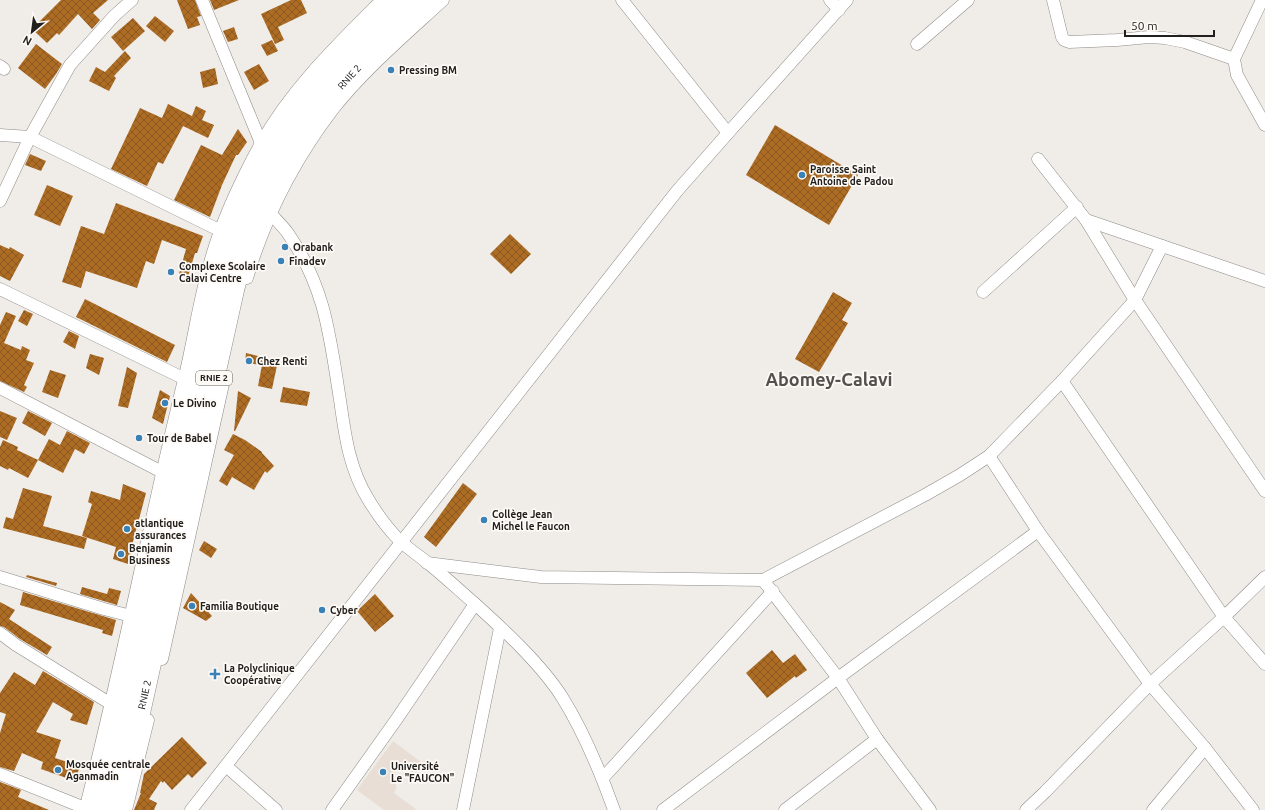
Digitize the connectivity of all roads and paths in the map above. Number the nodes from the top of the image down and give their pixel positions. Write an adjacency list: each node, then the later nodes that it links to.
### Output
1 (132, 0): 19 (street)
2 (202, 0): 20 (street)
3 (382, 0): 20 (street)
4 (400, 0): 59 (highway, RNIE 2 / RNIE 2)
5 (424, 0): 61 (highway, RNIE 2 / RNIE 2)
6 (443, 0): 24 (street)
7 (622, 0): 17 (street)
8 (830, 0): 13 (street)
9 (847, 0): 13 (street)
10 (968, 0): 14 (street)
11 (1053, 0): 15 (street)
12 (1262, 0): 15 (street)
13 (839, 10): 17 (street)
14 (917, 44)
15 (1234, 59): 16 (street)
16 (1265, 125)
17 (728, 133): 39 (street)
18 (0, 135): 19 (street)
19 (30, 137): 22 (street); 26 (street)
20 (261, 143): 26 (street)
21 (1038, 159): 23 (street)
22 (0, 201)
23 (1077, 207): 25 (street); 30 (street)
24 (270, 213): 39 (street); 62 (street)
25 (1086, 220): 27 (street); 31 (street)
26 (220, 230): 32 (street)
27 (1162, 246): 28 (street); 31 (street)
28 (1265, 282)
29 (0, 289): 32 (street)
30 (984, 292)
31 (1135, 300): 33 (street); 37 (street)
32 (185, 379): 36 (street)
33 (1062, 381): 35 (street); 47 (street)
34 (0, 388): 36 (street)
35 (989, 456): 38 (street); 43 (street)
36 (162, 472): 46 (street)
37 (1265, 491)
38 (1038, 531): 51 (street); 52 (street)
39 (401, 542): 40 (street); 56 (street)
40 (427, 563): 43 (street); 45 (street)
41 (0, 577): 46 (street)
42 (1265, 577): 47 (street)
43 (763, 580): 44 (street)
44 (773, 591): 51 (street); 58 (street)
45 (475, 604): 48 (street); 65 (street)
46 (131, 616): 53 (street)
47 (1224, 616): 50 (street); 52 (street)
48 (500, 628): 58 (street); 66 (street)
49 (0, 633): 53 (street)
50 (1265, 664)
51 (838, 678): 54 (street); 68 (street)
52 (1150, 684): 55 (street); 70 (street)
53 (111, 704): 59 (street)
54 (878, 739): 60 (street); 69 (street)
55 (1205, 748): 71 (street); 72 (street)
56 (226, 766): 63 (street); 64 (street)
57 (0, 774): 59 (street)
58 (603, 778): 67 (street)
59 (89, 809)
60 (926, 809)
61 (115, 810)
62 (126, 810)
63 (191, 810)
64 (276, 810)
65 (332, 810)
66 (463, 810)
67 (614, 810)
68 (663, 810)
69 (785, 810)
70 (1026, 810)
71 (1153, 810)
72 (1253, 810)

